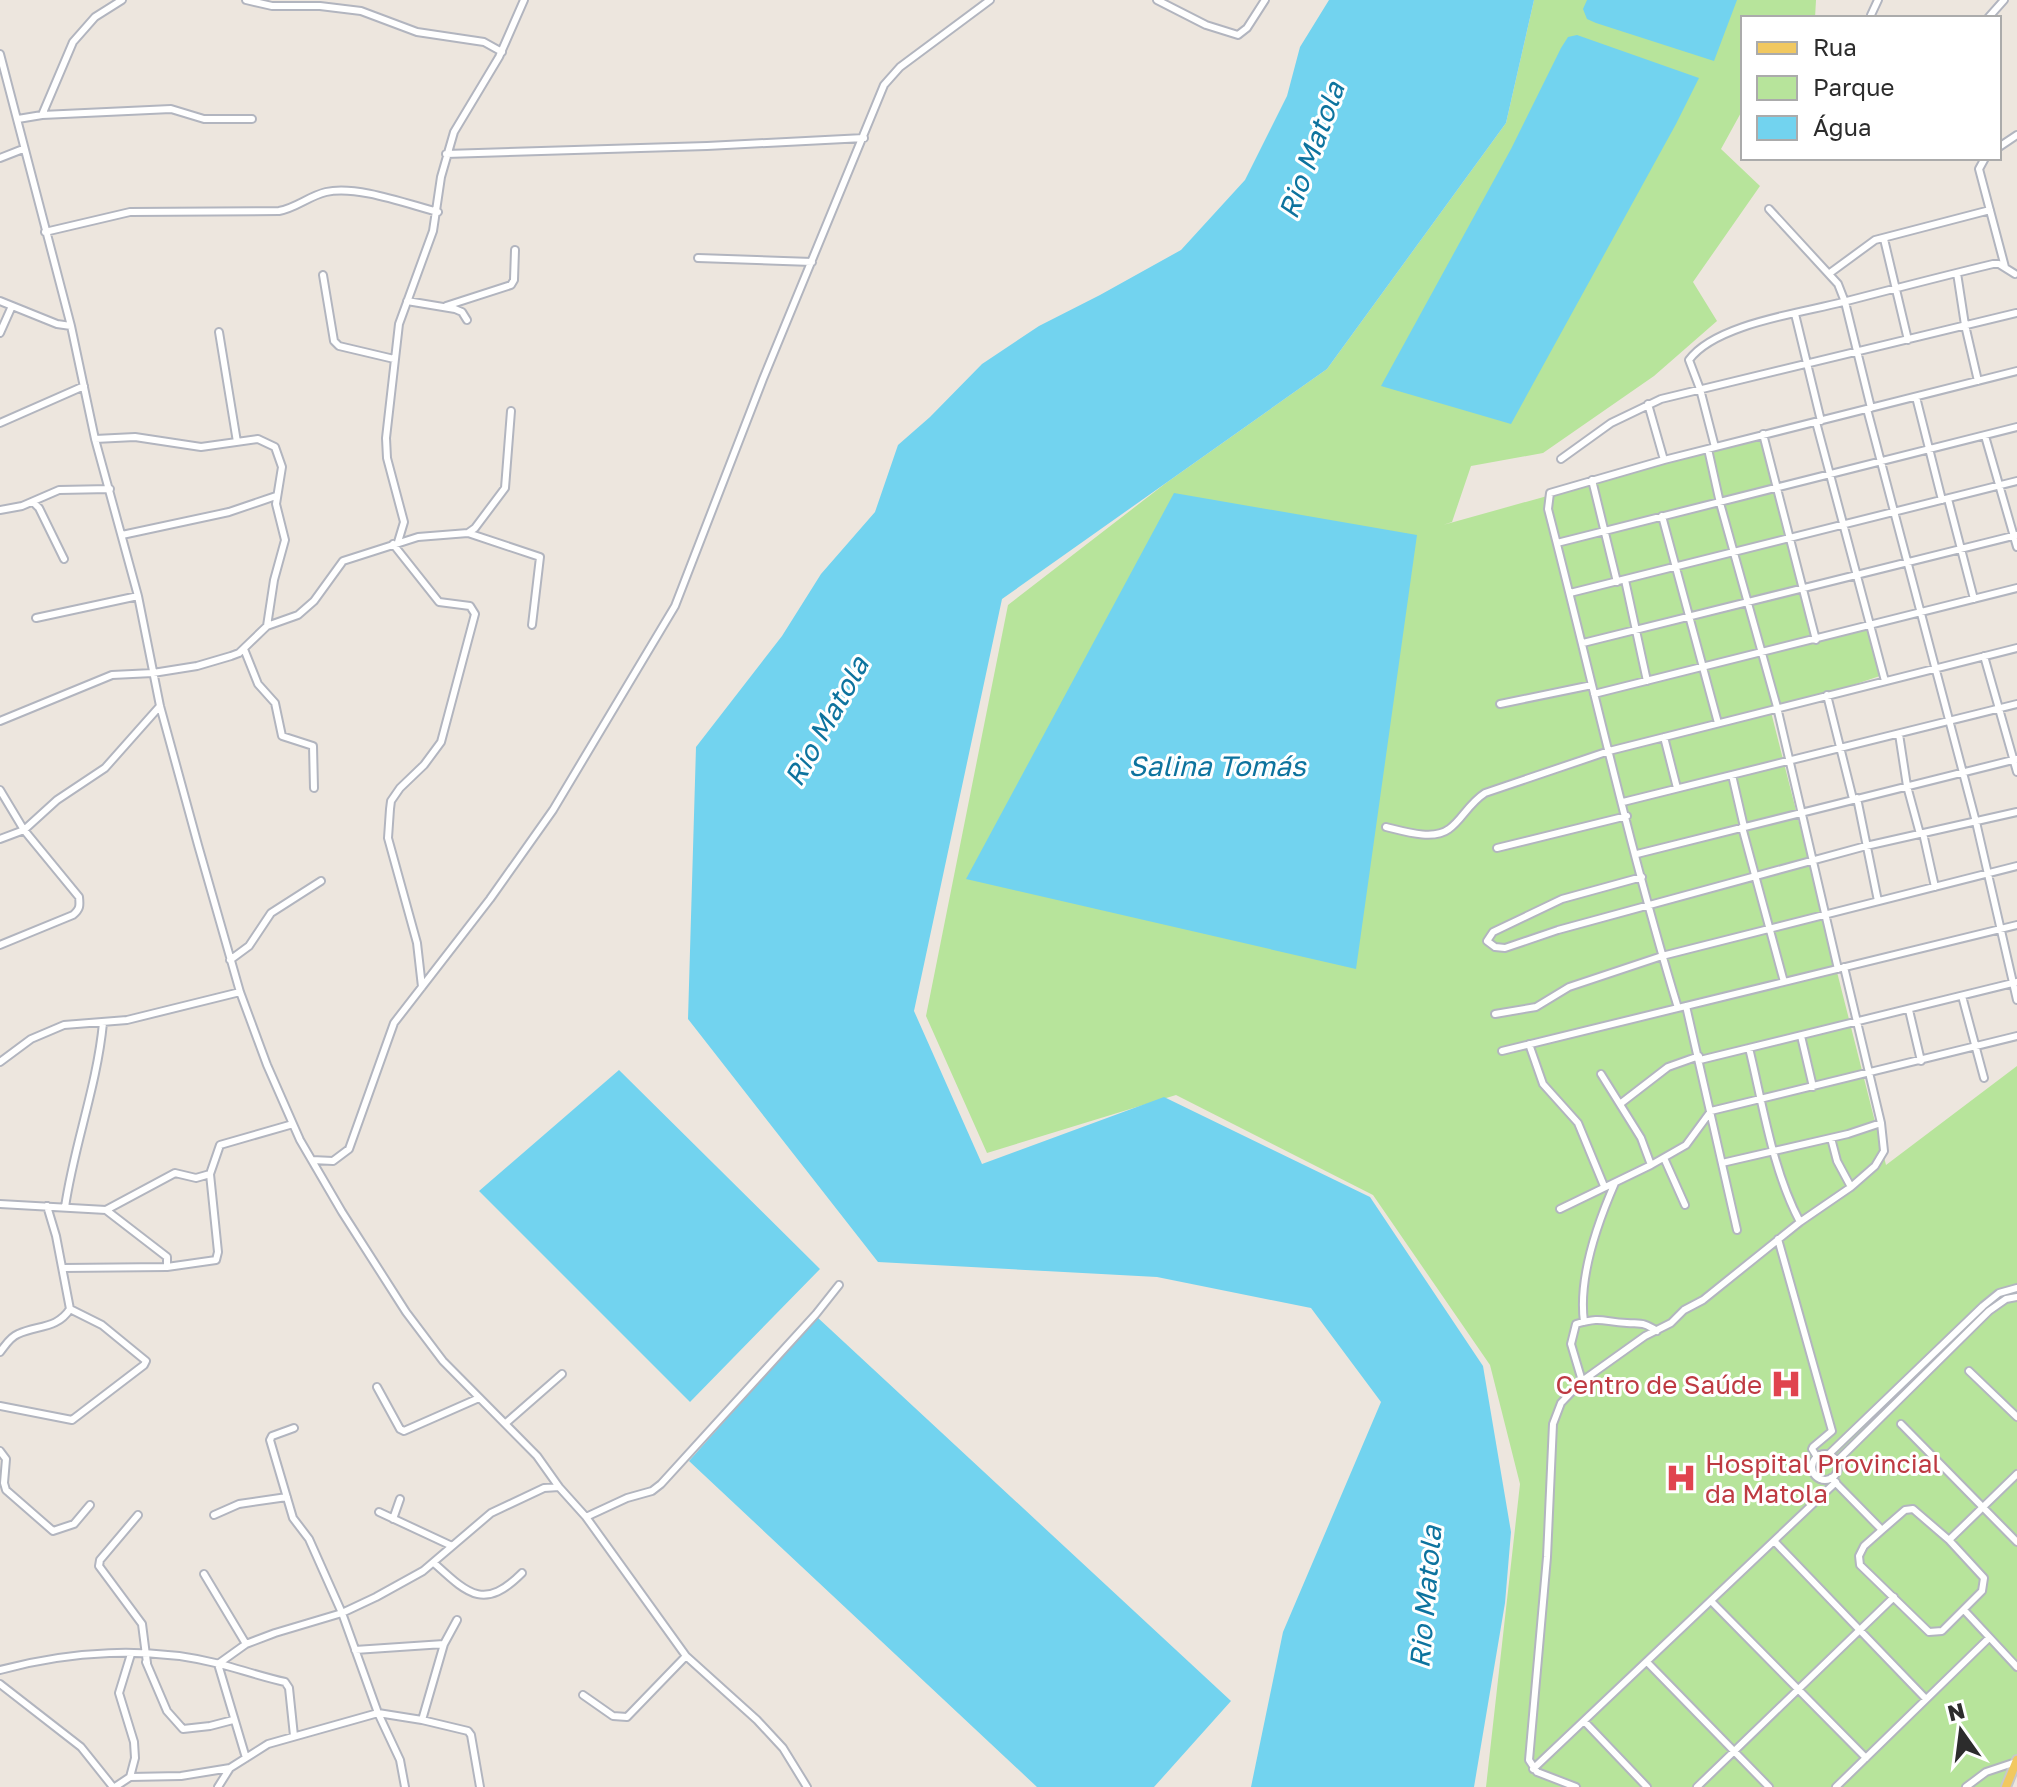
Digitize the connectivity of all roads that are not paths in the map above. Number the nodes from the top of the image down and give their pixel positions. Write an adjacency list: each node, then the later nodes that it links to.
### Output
1 (122, 0): 13 (street)
2 (246, 0): 11 (street)
3 (524, 0): 11 (street)
4 (990, 0): 16 (street)
5 (1157, 0): 6 (street)
6 (1265, 0)
7 (1878, 0): 9 (street)
8 (2004, 0): 10 (street)
9 (1871, 15)
10 (1990, 16)
11 (502, 52): 18 (street)
12 (0, 54): 14 (street)
13 (42, 115): 14 (street); 15 (street)
14 (18, 119): 17 (street)
15 (252, 119)
16 (864, 138): 18 (street); 28 (street)
17 (23, 149): 19 (street); 24 (street)
18 (446, 154): 23 (street)
19 (0, 158)
20 (1984, 160): 22 (street)
21 (1769, 209): 30 (street)
22 (1990, 210): 25 (street); 29 (street)
23 (438, 212): 24 (street); 36 (street)
24 (45, 232): 44 (street)
25 (1884, 239): 30 (street); 34 (street)
26 (515, 250): 39 (street)
27 (698, 258): 28 (street)
28 (812, 262): 182 (street)
29 (2005, 267): 31 (street); 32 (street)
30 (1830, 273): 37 (street)
31 (1957, 273): 34 (street); 43 (street)
32 (2015, 274)
33 (323, 275): 49 (street)
34 (1895, 288): 37 (street); 47 (street)
35 (0, 301): 38 (street)
36 (407, 301): 39 (street); 49 (street)
37 (1845, 302): 41 (street); 48 (street)
38 (12, 306): 44 (street); 46 (street)
39 (446, 306): 42 (street)
40 (2016, 313): 43 (street)
41 (1795, 314): 50 (street); 54 (street)
42 (467, 320)
43 (1965, 325): 47 (street); 52 (street)
44 (71, 326): 53 (street)
45 (219, 332): 65 (street)
46 (0, 333)
47 (1908, 340): 48 (street)
48 (1858, 351): 50 (street); 57 (street)
49 (394, 359): 90 (street)
50 (1807, 363): 54 (street); 59 (street)
51 (2017, 371): 52 (street)
52 (1978, 381): 55 (street)
53 (84, 386): 60 (street); 64 (street)
54 (1700, 389): 56 (street); 66 (street)
55 (1916, 397): 57 (street); 67 (street)
56 (1648, 404): 68 (street); 69 (street)
57 (1869, 408): 59 (street); 70 (street)
58 (511, 411): 86 (street)
59 (1818, 422): 62 (street); 71 (street)
60 (0, 423)
61 (2017, 427): 63 (street)
62 (1763, 434): 66 (street); 75 (street)
63 (1985, 436): 67 (street); 74 (street)
64 (95, 439): 65 (street); 76 (street)
65 (237, 442): 77 (street)
66 (1711, 448): 69 (street); 80 (street)
67 (1930, 450): 70 (street); 78 (street)
68 (1561, 459)
69 (1664, 460): 72 (street)
70 (1880, 462): 71 (street); 82 (street)
71 (1829, 475): 75 (street); 84 (street)
72 (1592, 480): 85 (street); 91 (street)
73 (2017, 481): 74 (street)
74 (1998, 487): 78 (street); 88 (street)
75 (1776, 488): 80 (street); 89 (street)
76 (110, 489): 79 (street); 87 (street)
77 (276, 496): 87 (street); 111 (street)
78 (1945, 500): 82 (street); 93 (street)
79 (33, 502): 81 (street); 95 (street)
80 (1720, 503): 83 (street); 94 (street)
81 (0, 510)
82 (1892, 514): 84 (street); 96 (street)
83 (1662, 516): 85 (street); 97 (street)
84 (1842, 525): 89 (street); 98 (street)
85 (1604, 531): 91 (street); 100 (street)
86 (468, 533): 90 (street); 110 (street)
87 (122, 535): 104 (street)
88 (2015, 536): 92 (street); 93 (street)
89 (1789, 539): 94 (street); 102 (street)
90 (395, 543): 111 (street); 182 (street)
91 (1557, 543): 103 (street)
92 (2017, 547)
93 (1962, 550): 96 (street); 105 (street)
94 (1735, 553): 97 (street); 106 (street)
95 (64, 559)
96 (1907, 563): 98 (street); 107 (street)
97 (1676, 567): 99 (street); 109 (street)
98 (1856, 575): 102 (street); 112 (street)
99 (1625, 580): 100 (street); 113 (street)
100 (1617, 582): 103 (street)
101 (2017, 588): 105 (street)
102 (1804, 589): 106 (street); 114 (street)
103 (1570, 593): 115 (street)
104 (138, 596): 108 (street); 122 (street)
105 (1974, 599): 107 (street)
106 (1747, 602): 109 (street); 118 (street)
107 (1921, 613): 112 (street); 121 (street)
108 (36, 618)
109 (1690, 618): 113 (street); 120 (street)
110 (532, 625)
111 (267, 626): 117 (street)
112 (1870, 626): 114 (street); 124 (street)
113 (1637, 631): 115 (street); 123 (street)
114 (1816, 640): 118 (street)
115 (1583, 643): 125 (street)
116 (2017, 648): 119 (street)
117 (244, 649): 122 (street); 146 (street)
118 (1760, 654): 120 (street); 131 (street)
119 (1984, 656): 121 (street); 132 (street)
120 (1703, 668): 123 (street); 135 (street)
121 (1935, 669): 124 (street); 134 (street)
122 (153, 673): 130 (street); 133 (street)
123 (1647, 681): 126 (street)
124 (1885, 681): 127 (street)
125 (1592, 685): 126 (street); 128 (street)
126 (1594, 694): 139 (street)
127 (1827, 695): 131 (street); 138 (street)
128 (1500, 704)
129 (2017, 704): 132 (street)
130 (160, 706): 157 (street); 178 (street)
131 (1777, 707): 135 (street); 141 (street)
132 (2000, 708): 134 (street); 140 (street)
133 (0, 721)
134 (1948, 721): 136 (street); 142 (street)
135 (1718, 723): 137 (street)
136 (1899, 734): 138 (street); 145 (street)
137 (1664, 737): 139 (street); 147 (street)
138 (1840, 748): 141 (street); 149 (street)
139 (1609, 751): 150 (street); 155 (street)
140 (2015, 759): 142 (street); 143 (street)
141 (1789, 761): 144 (street); 152 (street)
142 (1963, 772): 145 (street); 154 (street)
143 (2017, 772)
144 (1732, 775): 147 (street); 156 (street)
145 (1907, 786): 149 (street); 158 (street)
146 (314, 788)
147 (1677, 788): 150 (street)
148 (0, 790): 157 (street)
149 (1855, 799): 152 (street); 160 (street)
150 (1623, 802): 153 (street)
151 (2017, 812): 154 (street)
152 (1801, 813): 156 (street); 163 (street)
153 (1627, 816): 161 (street); 162 (street)
154 (1976, 822): 158 (street); 165 (street)
155 (1386, 827)
156 (1743, 827): 162 (street); 166 (street)
157 (24, 830): 159 (street); 176 (street)
158 (1921, 834): 160 (street); 169 (street)
159 (0, 839)
160 (1866, 846): 163 (street); 170 (street)
161 (1497, 848)
162 (1637, 854): 167 (street)
163 (1812, 861): 166 (street); 172 (street)
164 (2017, 866): 165 (street)
165 (1989, 873): 169 (street); 175 (street)
166 (1756, 876): 171 (street); 174 (street)
167 (1642, 877): 171 (street); 171 (street)
168 (321, 881): 178 (street)
169 (1935, 887): 170 (street)
170 (1878, 901): 172 (street)
171 (1649, 905): 177 (street)
172 (1825, 914): 174 (street); 179 (street)
173 (2017, 925): 175 (street)
174 (1771, 928): 177 (street); 180 (street)
175 (2001, 930): 179 (street); 181 (street)
176 (0, 945)
177 (1662, 956): 186 (street); 188 (street)
178 (230, 960): 183 (street)
179 (1841, 968): 180 (street); 189 (street)
180 (1784, 982): 186 (street)
181 (2015, 982): 184 (street); 185 (street)
182 (422, 987): 212 (street)
183 (240, 992): 190 (street); 208 (street)
184 (1962, 996): 187 (street); 194 (street)
185 (2017, 1000)
186 (1682, 1007): 193 (street); 197 (street)
187 (1909, 1010): 189 (street); 198 (street)
188 (1495, 1014)
189 (1857, 1021): 191 (street); 201 (street)
190 (103, 1023): 199 (street); 222 (street)
191 (1801, 1036): 195 (street); 203 (street)
192 (2017, 1036): 194 (street)
193 (1529, 1044): 196 (street); 217 (street)
194 (1976, 1046): 198 (street); 202 (street)
195 (1749, 1048): 197 (street); 204 (street)
196 (1502, 1051)
197 (1700, 1058): 205 (street); 206 (street)
198 (1921, 1061): 201 (street)
199 (0, 1062)
200 (1601, 1074): 205 (street)
201 (1868, 1074): 203 (street); 207 (street)
202 (1984, 1078)
203 (1813, 1087): 204 (street)
204 (1762, 1100): 206 (street); 210 (street)
205 (1620, 1104): 214 (street)
206 (1711, 1111): 211 (street); 213 (street)
207 (1881, 1123): 209 (street); 218 (street)
208 (293, 1124): 212 (street); 215 (street)
209 (1831, 1138): 210 (street); 218 (street)
210 (1774, 1150): 213 (street); 225 (street)
211 (1664, 1158): 214 (street); 220 (street)
212 (312, 1160): 241 (street)
213 (1722, 1163): 226 (street)
214 (1651, 1165): 216 (street)
215 (210, 1174): 224 (street); 228 (street)
216 (1615, 1183): 217 (street); 234 (street)
217 (1604, 1186): 223 (street)
218 (1851, 1187): 225 (street)
219 (0, 1204): 221 (street)
220 (1685, 1205)
221 (47, 1206): 222 (street); 229 (street)
222 (65, 1207): 224 (street)
223 (1560, 1209)
224 (106, 1210): 228 (street)
225 (1800, 1222): 227 (street)
226 (1737, 1230)
227 (1778, 1239): 235 (street); 249 (street)
228 (167, 1267): 229 (street)
229 (63, 1268): 233 (street)
230 (839, 1285): 263 (street)
231 (2017, 1288): 248 (street)
232 (2017, 1297): 250 (street)
233 (70, 1309): 236 (street); 242 (street)
234 (1584, 1322): 235 (street); 239 (street)
235 (1657, 1331): 239 (street)
236 (0, 1352)
237 (1969, 1371): 243 (street)
238 (562, 1374): 244 (street)
239 (1582, 1381): 305 (street)
240 (377, 1387): 241 (street)
241 (479, 1398): 244 (street)
242 (0, 1406)
243 (2017, 1417)
244 (506, 1423): 251 (street)
245 (1901, 1424): 259 (street)
246 (294, 1428): 256 (street)
247 (0, 1451): 258 (street)
248 (1829, 1454): 249 (street); 250 (street)
249 (1817, 1457): 253 (street)
250 (1837, 1461): 253 (street)
251 (550, 1473): 254 (street); 255 (street)
252 (2017, 1474): 259 (street)
253 (1833, 1480): 265 (street); 267 (street)
254 (559, 1487): 255 (street); 263 (street)
255 (544, 1488): 269 (street)
256 (287, 1497): 262 (street); 276 (street)
257 (400, 1499): 264 (street)
258 (90, 1505)
259 (1983, 1507): 266 (street); 268 (street)
260 (379, 1512): 264 (street)
261 (138, 1515): 284 (street)
262 (214, 1515)
263 (586, 1517): 285 (street)
264 (393, 1519): 269 (street)
265 (1882, 1530): 266 (street); 273 (street)
266 (1949, 1540): 275 (street)
267 (1775, 1542): 274 (street); 278 (street)
268 (2017, 1542)
269 (452, 1546): 270 (street)
270 (434, 1563): 271 (street); 276 (street)
271 (522, 1573)
272 (204, 1574): 280 (street)
273 (1894, 1597): 275 (street); 278 (street)
274 (1712, 1602): 286 (street); 292 (street)
275 (1964, 1610): 279 (street)
276 (342, 1613): 280 (street); 282 (street)
277 (457, 1620): 281 (street)
278 (1859, 1630): 292 (street); 294 (street)
279 (1989, 1638): 289 (street); 294 (street)
280 (246, 1644): 288 (street)
281 (444, 1644): 282 (street); 297 (street)
282 (355, 1650): 295 (street)
283 (135, 1654): 284 (street); 287 (street); 290 (street); 306 (street)
284 (146, 1654): 287 (street); 288 (street)
285 (686, 1656): 293 (street); 311 (street)
286 (1647, 1662): 298 (street); 300 (street)
287 (147, 1663): 296 (street)
288 (218, 1664): 296 (street); 299 (street)
289 (2017, 1667)
290 (0, 1670)
291 (0, 1684): 307 (street)
292 (1799, 1688): 300 (street); 302 (street)
293 (583, 1695)
294 (1926, 1699): 302 (street)
295 (378, 1713): 297 (street); 299 (street); 309 (street)
296 (233, 1720): 301 (street)
297 (422, 1720): 310 (street)
298 (1584, 1721): 305 (street); 313 (street)
299 (294, 1736): 301 (street)
300 (1734, 1751): 314 (street); 315 (street)
301 (246, 1758): 304 (street)
302 (1866, 1758): 316 (street)
303 (2017, 1761): 317 (street); 318 (main road)
304 (230, 1768): 306 (street); 308 (street)
305 (1533, 1769): 312 (street)
306 (130, 1777): 307 (street)
307 (114, 1787)
308 (218, 1787)
309 (405, 1787)
310 (480, 1787)
311 (807, 1787)
312 (1576, 1787)
313 (1647, 1787)
314 (1697, 1787)
315 (1769, 1787)
316 (1836, 1787)
317 (1966, 1787)
318 (2006, 1787)

